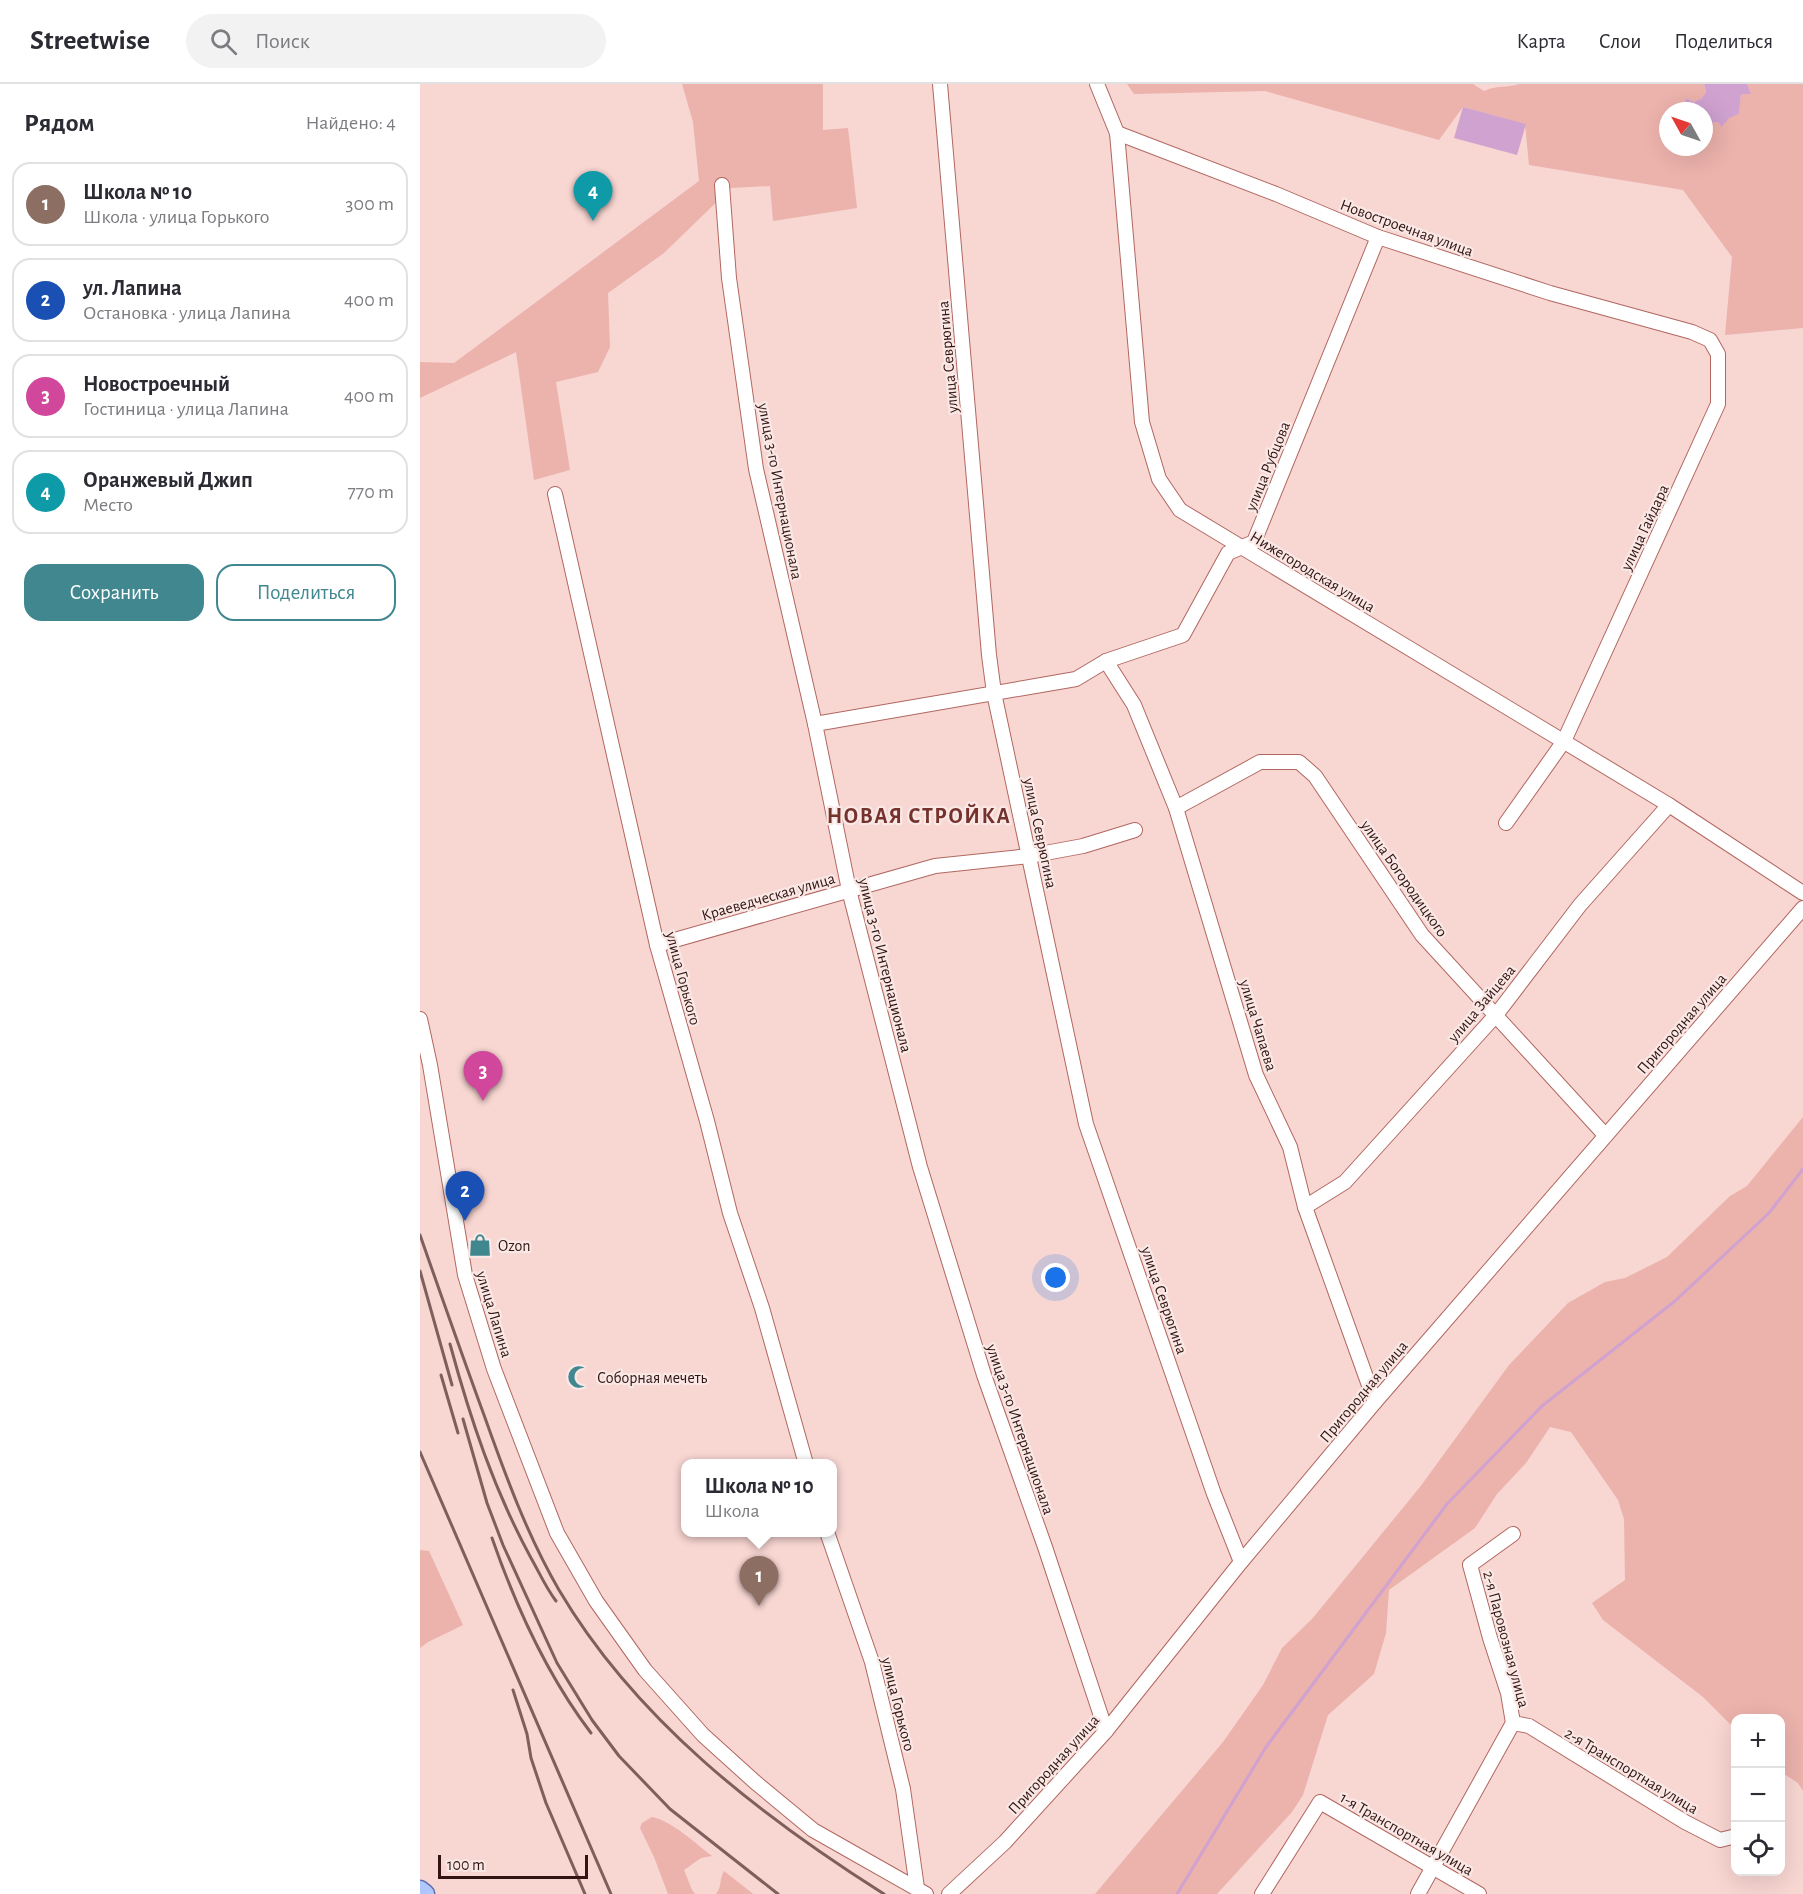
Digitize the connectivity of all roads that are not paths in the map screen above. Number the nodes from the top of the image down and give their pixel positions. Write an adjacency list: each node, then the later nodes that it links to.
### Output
1 (940, 84): 10 (street, улица Севрюгина)
2 (1097, 84): 3 (street, Нижегородская улица)
3 (1117, 133): 5 (street, Новостроечная улица); 8 (street, Нижегородская улица)
4 (722, 185): 11 (street, улица 3-го Интернационала)
5 (1378, 237): 6 (street, Новостроечная улица); 8 (street, улица Рубцова)
6 (1692, 332): 12 (street, улица Гайдара)
7 (555, 494): 21 (street, улица Горького)
8 (1241, 548): 9 (street, улица Рубцова); 12 (street, Нижегородская улица)
9 (1106, 661): 10 (street, улица Рубцова); 14 (street, улица Чапаева)
10 (994, 693): 11 (street, улица Рубцова); 17 (street, улица Севрюгина)
11 (815, 724): 18 (street, улица 3-го Интернационала)
12 (1564, 741): 13 (street, Нижегородская улица); 15 (street, улица Гайдара)
13 (1669, 805): 19 (street, Нижегородская улица); 22 (street, улица Зайцева)
14 (1176, 808): 22 (street, улица Богородицкого); 25 (street, улица Чапаева)
15 (1506, 823)
16 (1135, 830): 17 (street, Краеведческая улица)
17 (1029, 856): 18 (street, Краеведческая улица); 30 (street, улица Севрюгина)
18 (849, 890): 21 (street, Краеведческая улица); 32 (street, улица 3-го Интернационала)
19 (1803, 893)
20 (1803, 908): 24 (street, Пригородная улица)
21 (657, 945): 27 (street, улица Горького)
22 (1496, 1015): 24 (street, улица Богородицкого); 25 (street, улица Зайцева)
23 (420, 1019): 36 (street, улица Лапина)
24 (1605, 1135): 26 (street, Пригородная улица)
25 (1305, 1207): 26 (street, улица Чапаева)
26 (1375, 1402): 30 (street, Пригородная улица)
27 (805, 1459)
28 (1514, 1534): 31 (street, 2-я Паровозная улица)
29 (828, 1537): 36 (street, улица Горького)
30 (1241, 1562): 32 (street, Пригородная улица)
31 (1512, 1724): 33 (street, 2-я Транспортная улица); 34 (street, 2-я Паровозная улица)
32 (1106, 1731): 38 (street, Пригородная улица)
33 (1731, 1837)
34 (1433, 1867): 39 (street, 1-я Транспортная улица); 40 (street, 2-я Паровозная улица); 41 (street, 1-я Транспортная улица)
35 (420, 1890): 37 (main road)
36 (922, 1891)
37 (425, 1894)
38 (949, 1894)
39 (1262, 1894)
40 (1418, 1894)
41 (1479, 1894)

